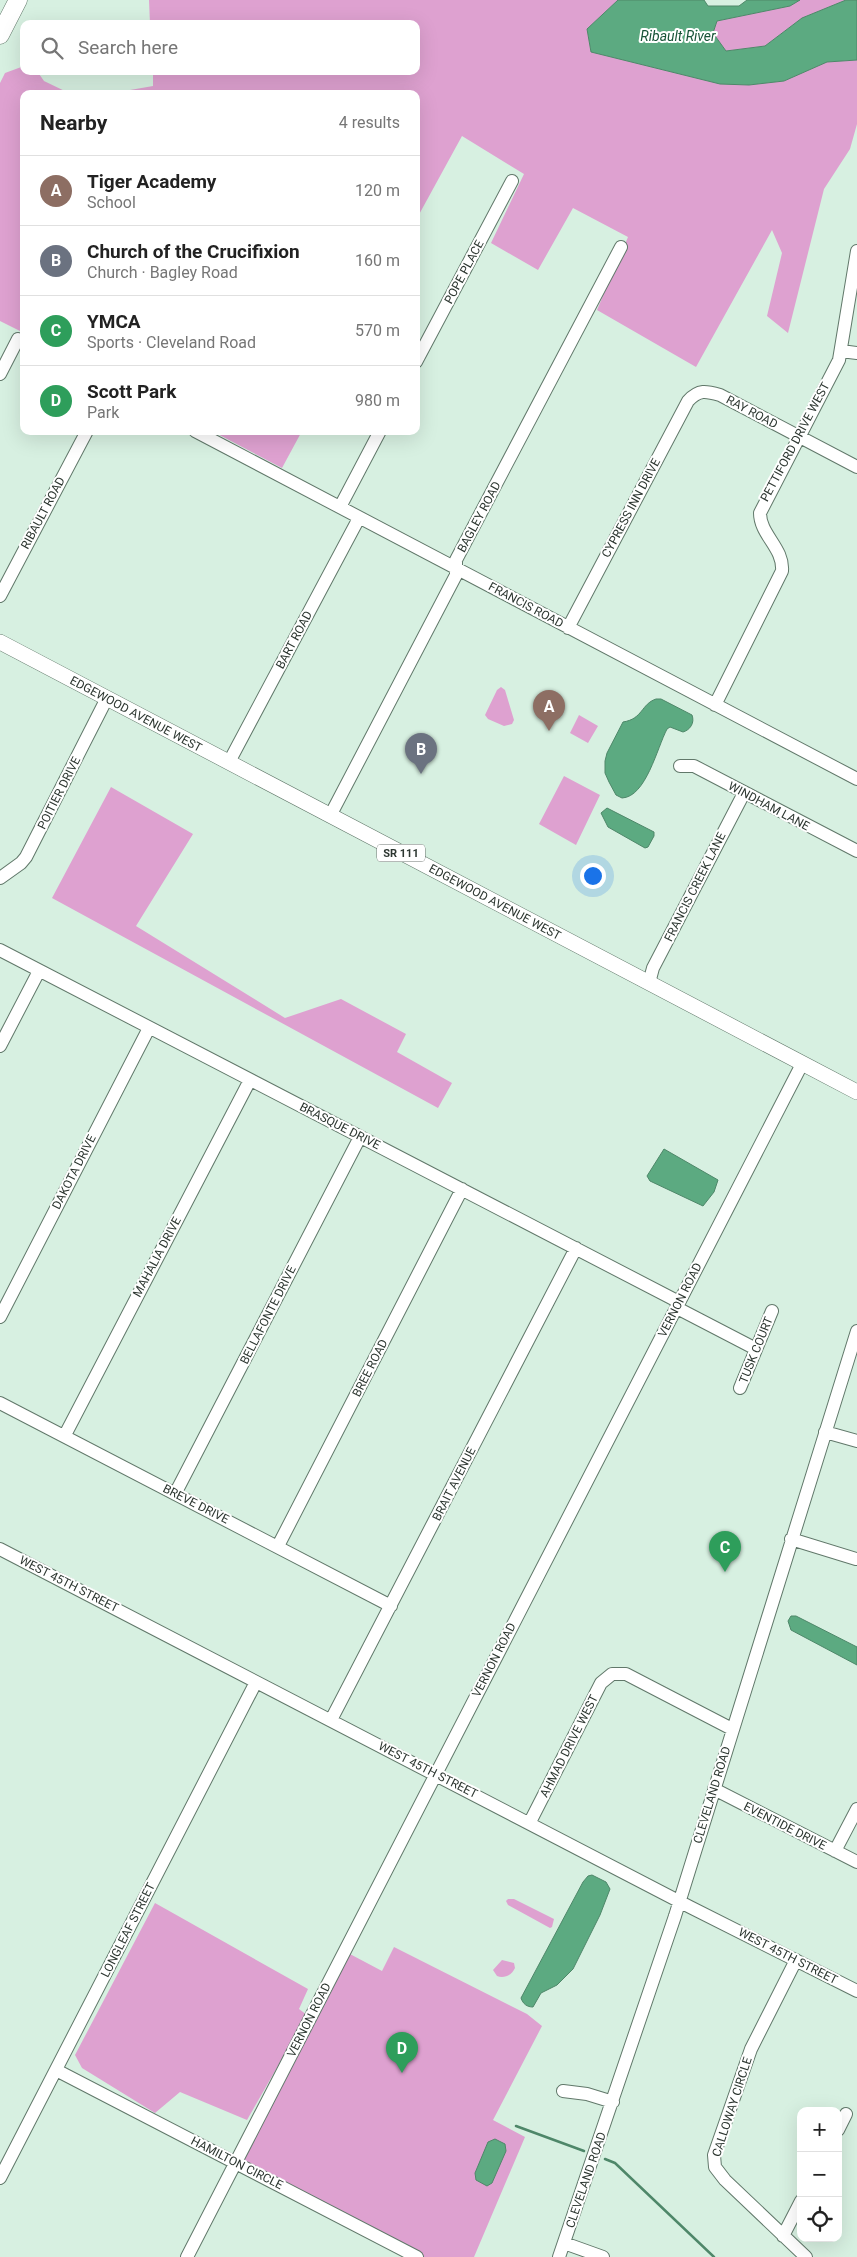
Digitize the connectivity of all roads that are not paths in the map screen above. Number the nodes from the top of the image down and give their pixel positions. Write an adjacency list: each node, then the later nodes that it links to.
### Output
1 (18, 0): 2 (highway)
2 (0, 35)
3 (512, 181): 9 (street, POPE PLACE)
4 (621, 247): 19 (street, BAGLEY ROAD)
5 (857, 251): 7 (street, PETTIFORD DRIVE WEST)
6 (18, 339): 10 (street)
7 (841, 350): 8 (street); 15 (street, PETTIFORD DRIVE WEST)
8 (857, 353)
9 (420, 354)
10 (0, 374)
11 (699, 392): 15 (street, RAY ROAD); 21 (street, CYPRESS INN DRIVE)
12 (85, 435): 20 (street, RIBAULT ROAD)
13 (203, 435): 17 (street, FRANCIS ROAD)
14 (378, 435): 17 (street)
15 (798, 436): 16 (street, RAY ROAD); 24 (street, PETTIFORD DRIVE WEST)
16 (857, 466)
17 (340, 507): 18 (street, FRANCIS ROAD)
18 (359, 518): 19 (street, FRANCIS ROAD); 25 (street, BART ROAD)
19 (456, 568): 21 (street, FRANCIS ROAD); 29 (street, BAGLEY ROAD)
20 (0, 596)
21 (568, 628): 24 (street, FRANCIS ROAD)
22 (0, 642): 23 (main road, EDGEWOOD AVENUE WEST / SR 111)
23 (107, 698): 25 (main road, EDGEWOOD AVENUE WEST / SR 111); 31 (street, POITIER DRIVE)
24 (715, 705): 27 (street, FRANCIS ROAD)
25 (229, 762): 29 (main road, EDGEWOOD AVENUE WEST / SR 111)
26 (680, 766): 28 (street, WINDHAM LANE)
27 (857, 779)
28 (744, 793): 30 (street, WINDHAM LANE); 34 (street, FRANCIS CREEK LANE)
29 (330, 816): 34 (main road, EDGEWOOD AVENUE WEST / SR 111)
30 (857, 851)
31 (0, 878)
32 (0, 950): 33 (street, BRASQUE DRIVE)
33 (39, 971): 35 (street, BRASQUE DRIVE); 36 (street)
34 (649, 983): 37 (main road, EDGEWOOD AVENUE WEST / SR 111)
35 (149, 1028): 38 (street, BRASQUE DRIVE); 45 (street, DAKOTA DRIVE)
36 (0, 1046)
37 (802, 1064): 39 (main road, EDGEWOOD AVENUE WEST / SR 111); 43 (street, VERNON ROAD)
38 (250, 1080): 40 (street, BRASQUE DRIVE); 51 (street, MAHALIA DRIVE)
39 (857, 1092)
40 (360, 1137): 41 (street, BRASQUE DRIVE); 53 (street, BELLAFONTE DRIVE)
41 (462, 1189): 42 (street, BRASQUE DRIVE); 55 (street, BREE ROAD)
42 (576, 1248): 43 (street, BRASQUE DRIVE); 58 (street, BRAIT AVENUE)
43 (678, 1305): 47 (street, BRASQUE DRIVE); 62 (street, VERNON ROAD)
44 (772, 1311): 47 (street, TUSK COURT)
45 (0, 1317)
46 (857, 1331): 50 (street, CLEVELAND ROAD)
47 (756, 1350): 48 (street, TUSK COURT)
48 (740, 1388)
49 (0, 1403): 51 (street, BREVE DRIVE)
50 (826, 1432): 52 (street); 54 (street, CLEVELAND ROAD)
51 (64, 1435): 53 (street, BREVE DRIVE)
52 (857, 1440)
53 (176, 1494): 55 (street, BREVE DRIVE)
54 (791, 1539): 57 (street); 61 (street, CLEVELAND ROAD)
55 (278, 1546): 58 (street, BREVE DRIVE)
56 (0, 1549): 59 (street, WEST 45TH STREET)
57 (856, 1559)
58 (390, 1606): 60 (street, BRAIT AVENUE)
59 (256, 1682): 60 (street, WEST 45TH STREET); 71 (street, LONGLEAF STREET)
60 (331, 1720): 62 (street, WEST 45TH STREET)
61 (732, 1729): 63 (street, CLEVELAND ROAD); 65 (street, AHMAD DRIVE WEST)
62 (436, 1774): 65 (street, WEST 45TH STREET); 76 (street, VERNON ROAD)
63 (714, 1789): 66 (street, EVENTIDE DRIVE); 68 (street, CLEVELAND ROAD)
64 (857, 1809): 66 (street)
65 (530, 1822): 68 (street, WEST 45TH STREET)
66 (835, 1851): 67 (street, EVENTIDE DRIVE)
67 (857, 1862)
68 (679, 1901): 69 (street, WEST 45TH STREET); 73 (street, CLEVELAND ROAD)
69 (796, 1960): 70 (street, WEST 45TH STREET); 79 (street, CALLOWAY CIRCLE)
70 (857, 1991)
71 (56, 2070): 76 (street, HAMILTON CIRCLE); 77 (street, LONGLEAF STREET)
72 (563, 2091): 73 (street)
73 (613, 2102): 80 (street, CLEVELAND ROAD)
74 (846, 2114): 75 (street)
75 (842, 2122)
76 (236, 2163): 81 (street, VERNON ROAD); 82 (street, HAMILTON CIRCLE)
77 (0, 2178)
78 (797, 2210): 79 (street)
79 (783, 2236): 85 (street, CALLOWAY CIRCLE)
80 (564, 2243): 83 (street, CLEVELAND ROAD); 84 (street)
81 (187, 2257)
82 (417, 2257)
83 (559, 2257)
84 (603, 2257)
85 (806, 2257)

